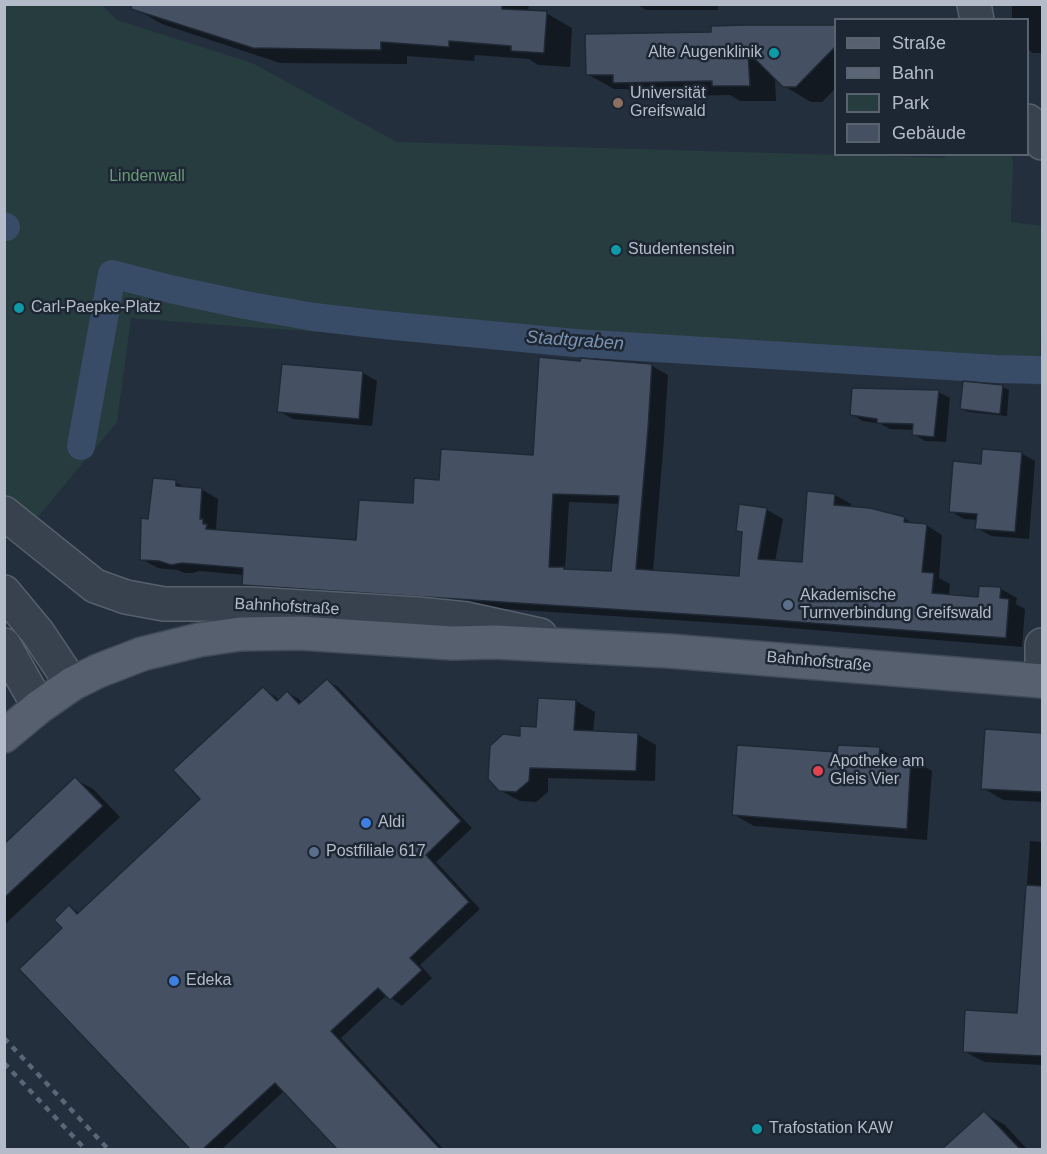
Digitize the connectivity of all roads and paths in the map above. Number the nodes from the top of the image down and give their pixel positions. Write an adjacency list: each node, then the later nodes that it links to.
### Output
1 (1029, 123): 2 (street)
2 (1042, 143)
3 (4, 513): 7 (street, Bahnhofstraße)
4 (4, 592): 9 (street)
5 (4, 645): 10 (street)
6 (1042, 645): 8 (street)
7 (595, 647): 8 (main road, Bahnhofstraße); 9 (main road, Bahnhofstraße)
8 (1042, 681)
9 (72, 684): 10 (main road, Bahnhofstraße)
10 (39, 707): 11 (main road, Bahnhofstraße)
11 (4, 736)

